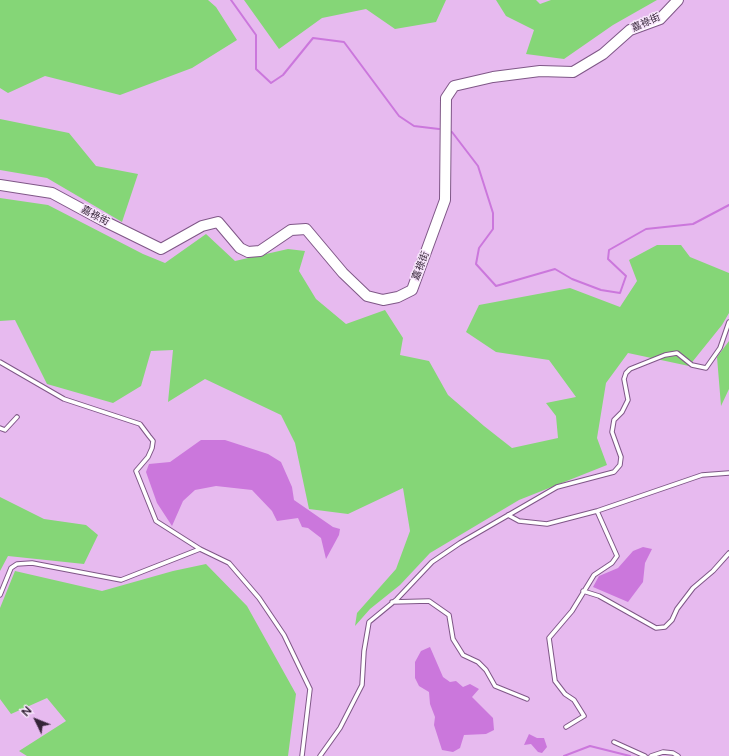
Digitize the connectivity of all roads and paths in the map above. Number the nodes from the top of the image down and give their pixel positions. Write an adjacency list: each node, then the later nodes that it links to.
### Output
1 (678, 0): 2 (street, 嘉祿街)
2 (0, 185)
3 (729, 322): 9 (lane)
4 (0, 362): 10 (lane)
5 (17, 417): 6 (lane)
6 (0, 428)
7 (729, 473): 8 (lane)
8 (596, 511): 9 (lane); 12 (lane)
9 (508, 515): 14 (lane)
10 (200, 549): 13 (lane); 18 (lane)
11 (729, 553): 12 (lane)
12 (583, 591): 16 (lane)
13 (0, 594)
14 (392, 602): 15 (lane); 19 (lane)
15 (527, 699)
16 (566, 727)
17 (614, 742): 20 (lane)
18 (302, 756)
19 (320, 756)
20 (645, 756)
21 (651, 756): 22 (lane)
22 (678, 756)

